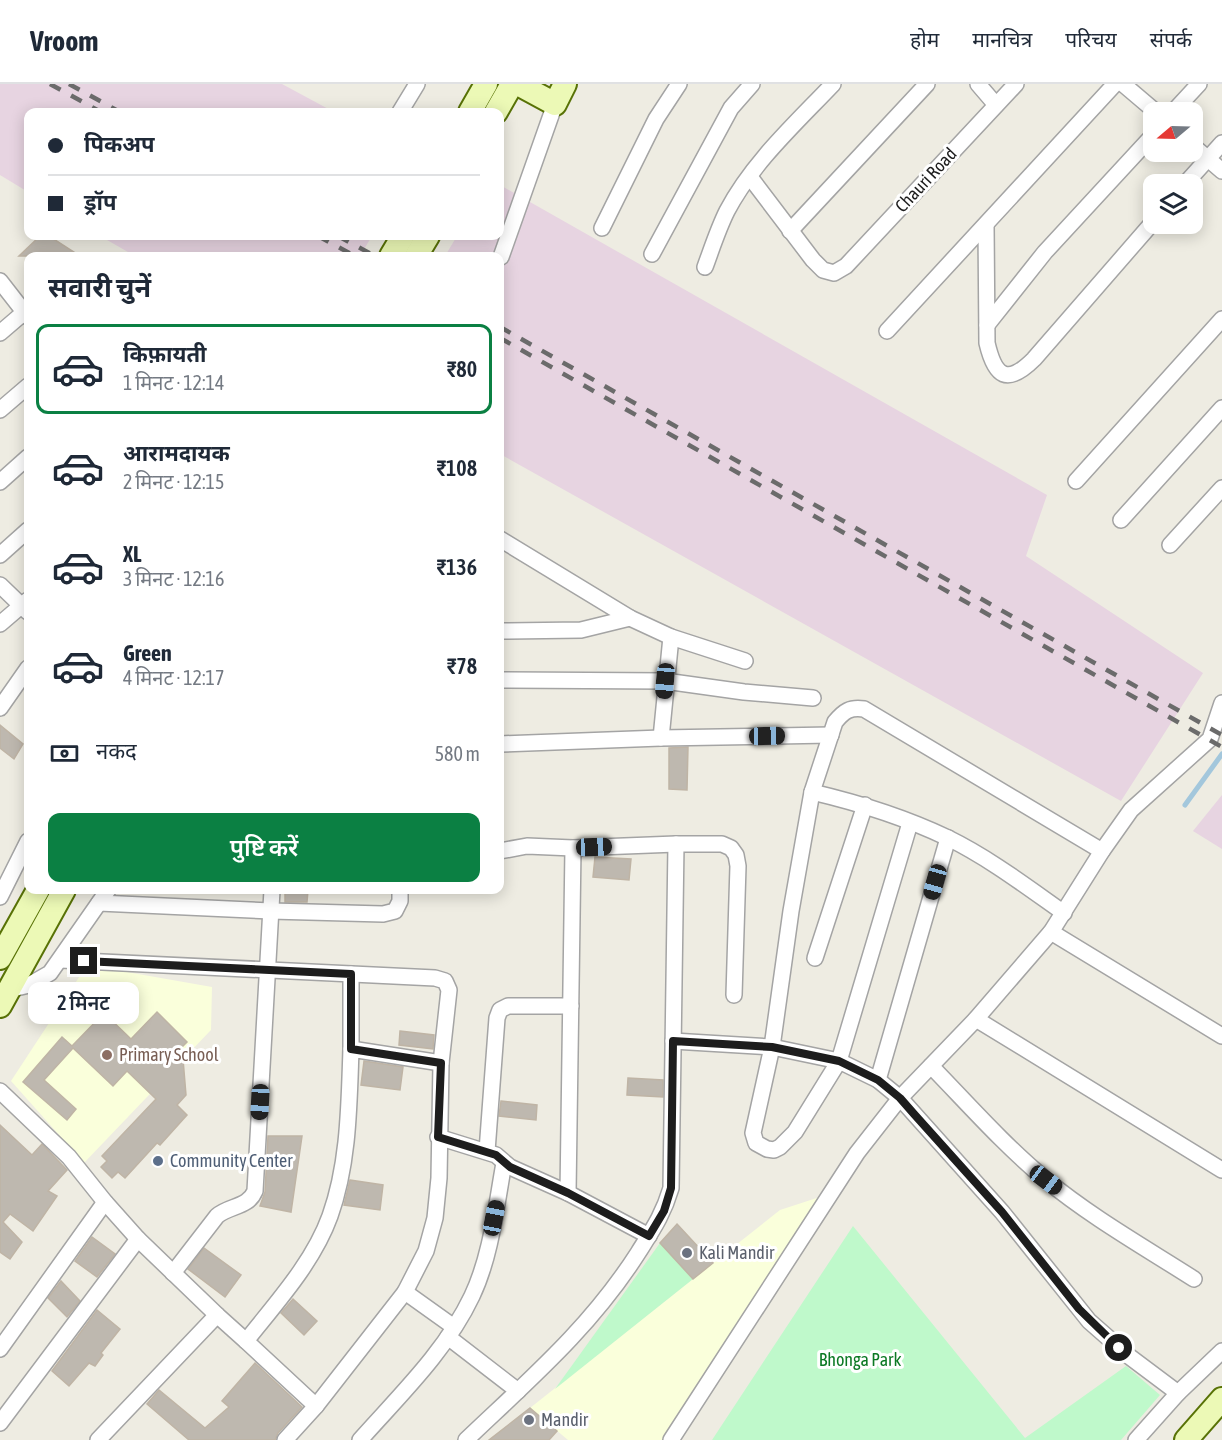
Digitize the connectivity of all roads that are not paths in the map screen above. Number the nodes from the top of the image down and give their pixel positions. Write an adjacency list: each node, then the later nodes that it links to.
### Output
1 (417, 84): 19 (street)
2 (486, 84): 20 (main road)
3 (512, 84): 21 (main road)
4 (518, 84): 17 (main road)
5 (566, 84): 17 (main road)
6 (679, 84): 30 (street)
7 (752, 84): 34 (street)
8 (833, 84): 28 (street)
9 (927, 84): 31 (street)
10 (978, 84): 18 (street)
11 (1016, 84): 18 (street, Chauri Road)
12 (1115, 84): 29 (street)
13 (1123, 84): 15 (street)
14 (1198, 84): 16 (street)
15 (1144, 102)
16 (1182, 102)
17 (555, 104): 33 (street)
18 (996, 105): 31 (street, Chauri Road)
19 (402, 108)
20 (472, 108)
21 (498, 108)
22 (1222, 143): 25 (street)
23 (1143, 146): 40 (street)
24 (1203, 155): 25 (street)
25 (1208, 159): 26 (street); 27 (street)
26 (1222, 171)
27 (1194, 174)
28 (750, 177): 31 (street); 35 (street)
29 (986, 225): 40 (street); 41 (street)
30 (602, 228)
31 (790, 231)
32 (1143, 233): 40 (street)
33 (503, 252)
34 (652, 254)
35 (705, 267)
36 (0, 281): 37 (street)
37 (24, 309)
38 (24, 315): 42 (street)
39 (1222, 319): 48 (street)
40 (987, 325)
41 (887, 331)
42 (0, 333)
43 (24, 389): 45 (street)
44 (1222, 408): 50 (street)
45 (0, 410)
46 (24, 461): 47 (street)
47 (0, 482)
48 (1076, 482)
49 (1222, 488): 53 (street)
50 (1121, 520)
51 (24, 534): 54 (street)
52 (504, 541): 58 (street)
53 (1170, 545)
54 (0, 555)
55 (0, 585): 56 (street)
56 (24, 604)
57 (24, 607): 59 (street)
58 (630, 618): 60 (street); 61 (street)
59 (0, 624)
60 (504, 631)
61 (671, 637): 62 (street); 65 (street)
62 (745, 661)
63 (24, 675): 68 (street)
64 (504, 680): 65 (street)
65 (665, 681): 66 (street); 70 (street)
66 (813, 698)
67 (1222, 703): 80 (street)
68 (0, 708)
69 (831, 735): 70 (street); 72 (street); 80 (street)
70 (661, 738): 71 (street)
71 (504, 744)
72 (812, 792): 73 (street); 102 (street)
73 (865, 805): 74 (street); 92 (street)
74 (910, 823): 75 (street); 104 (street)
75 (948, 838): 89 (street); 107 (street)
76 (676, 844): 77 (street); 96 (street); 101 (street)
77 (573, 848): 79 (street); 98 (street)
78 (24, 849): 86 (street)
79 (504, 850)
80 (1102, 851): 89 (street)
81 (36, 894): 91 (main road)
82 (61, 894): 97 (main road)
83 (105, 894): 87 (street)
84 (272, 894): 88 (street)
85 (400, 894): 88 (street)
86 (0, 897)
87 (99, 903): 88 (street); 93 (street)
88 (271, 911): 94 (street)
89 (1064, 914): 90 (street)
90 (1051, 932): 99 (street); 100 (street)
91 (2, 953)
92 (815, 958)
93 (61, 960): 94 (street); 97 (street)
94 (266, 969): 95 (street); 118 (street)
95 (351, 974): 103 (street); 105 (street)
96 (734, 995)
97 (4, 998)
98 (571, 1006): 111 (street); 114 (street)
99 (976, 1019): 106 (street); 113 (street)
100 (1222, 1036)
101 (673, 1041): 102 (street); 116 (street)
102 (772, 1047): 104 (street); 104 (street)
103 (351, 1049): 105 (street); 123 (street)
104 (839, 1061): 107 (street)
105 (441, 1063): 110 (street)
106 (931, 1066): 109 (street); 119 (street)
107 (878, 1080): 109 (street)
108 (0, 1091): 115 (street)
109 (900, 1098): 127 (street); 135 (street)
110 (438, 1137): 111 (street); 120 (street)
111 (487, 1151): 112 (street)
112 (504, 1163): 114 (street); 122 (street)
113 (1222, 1170)
114 (568, 1193): 116 (street)
115 (105, 1202): 117 (street); 124 (street)
116 (649, 1236): 126 (street)
117 (138, 1239): 118 (street); 130 (street)
118 (173, 1273): 121 (street)
119 (1194, 1279)
120 (405, 1292): 122 (street); 129 (street)
121 (217, 1315): 123 (street); 131 (street)
122 (451, 1332): 126 (street); 133 (street)
123 (246, 1341): 129 (street)
124 (0, 1349)
125 (1222, 1351): 127 (street)
126 (518, 1391): 134 (street)
127 (1178, 1393): 136 (street)
128 (1222, 1399): 137 (main road)
129 (316, 1406): 132 (street)
130 (0, 1423)
131 (98, 1440)
132 (285, 1440)
133 (360, 1440)
134 (466, 1440)
135 (672, 1440)
136 (1136, 1440)
137 (1186, 1440)

